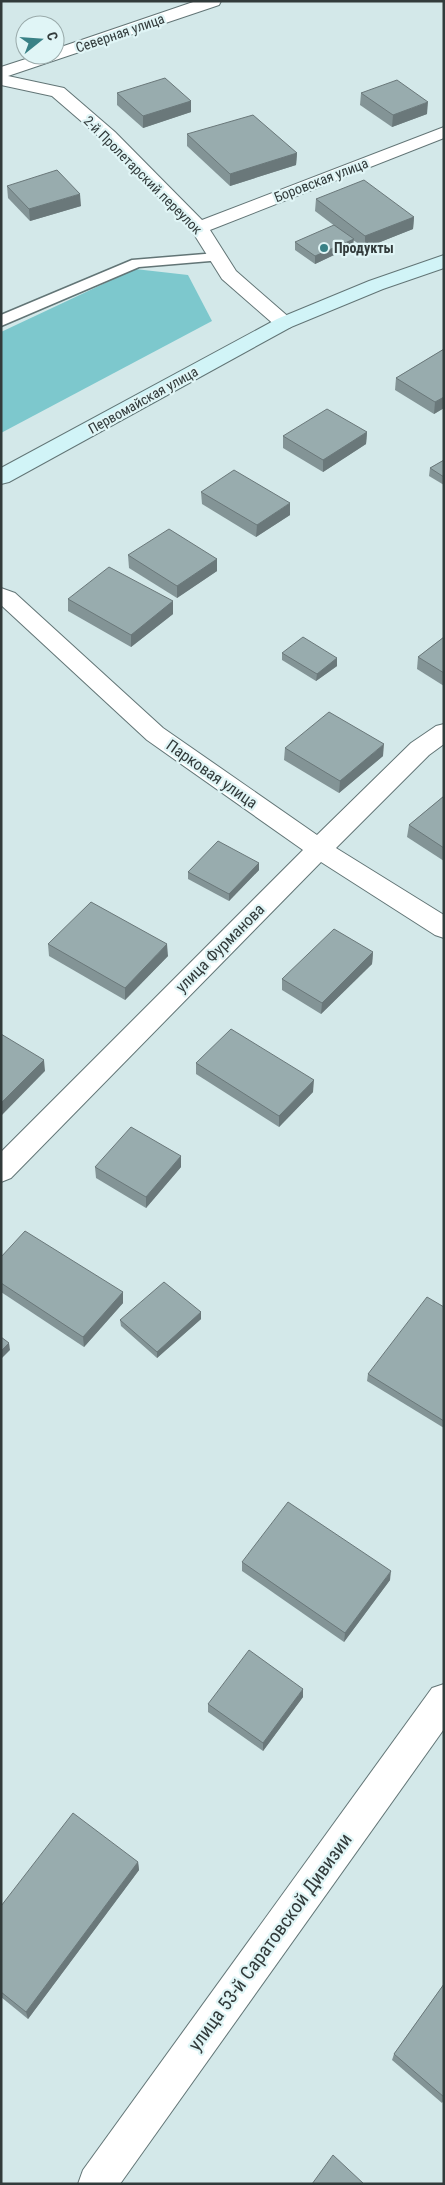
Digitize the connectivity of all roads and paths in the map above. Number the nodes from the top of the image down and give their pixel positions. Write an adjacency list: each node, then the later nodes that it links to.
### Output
1 (213, 1): 2 (street, Северная улица)
2 (65, 52)
3 (25, 65): 4 (street, Северная улица)
4 (1, 73)
5 (1, 80): 7 (street, 2-й Пролетарский переулок)
6 (444, 132): 7 (street, Боровская улица)
7 (198, 228): 8 (street, 2-й Пролетарский переулок)
8 (217, 257): 10 (lane); 11 (street, 2-й Пролетарский переулок)
9 (444, 261): 11 (main road, Первомайская улица)
10 (1, 321)
11 (284, 323): 12 (main road, Первомайская улица)
12 (1, 477)
13 (1, 595): 15 (street, Парковая улица)
14 (444, 732): 15 (street, улица Фурманова)
15 (319, 849): 16 (street, Парковая улица); 17 (street, улица Фурманова)
16 (444, 928)
17 (1, 1170)
18 (444, 1700): 19 (street, улица 53-й Саратовской Дивизии)
19 (97, 2184)

